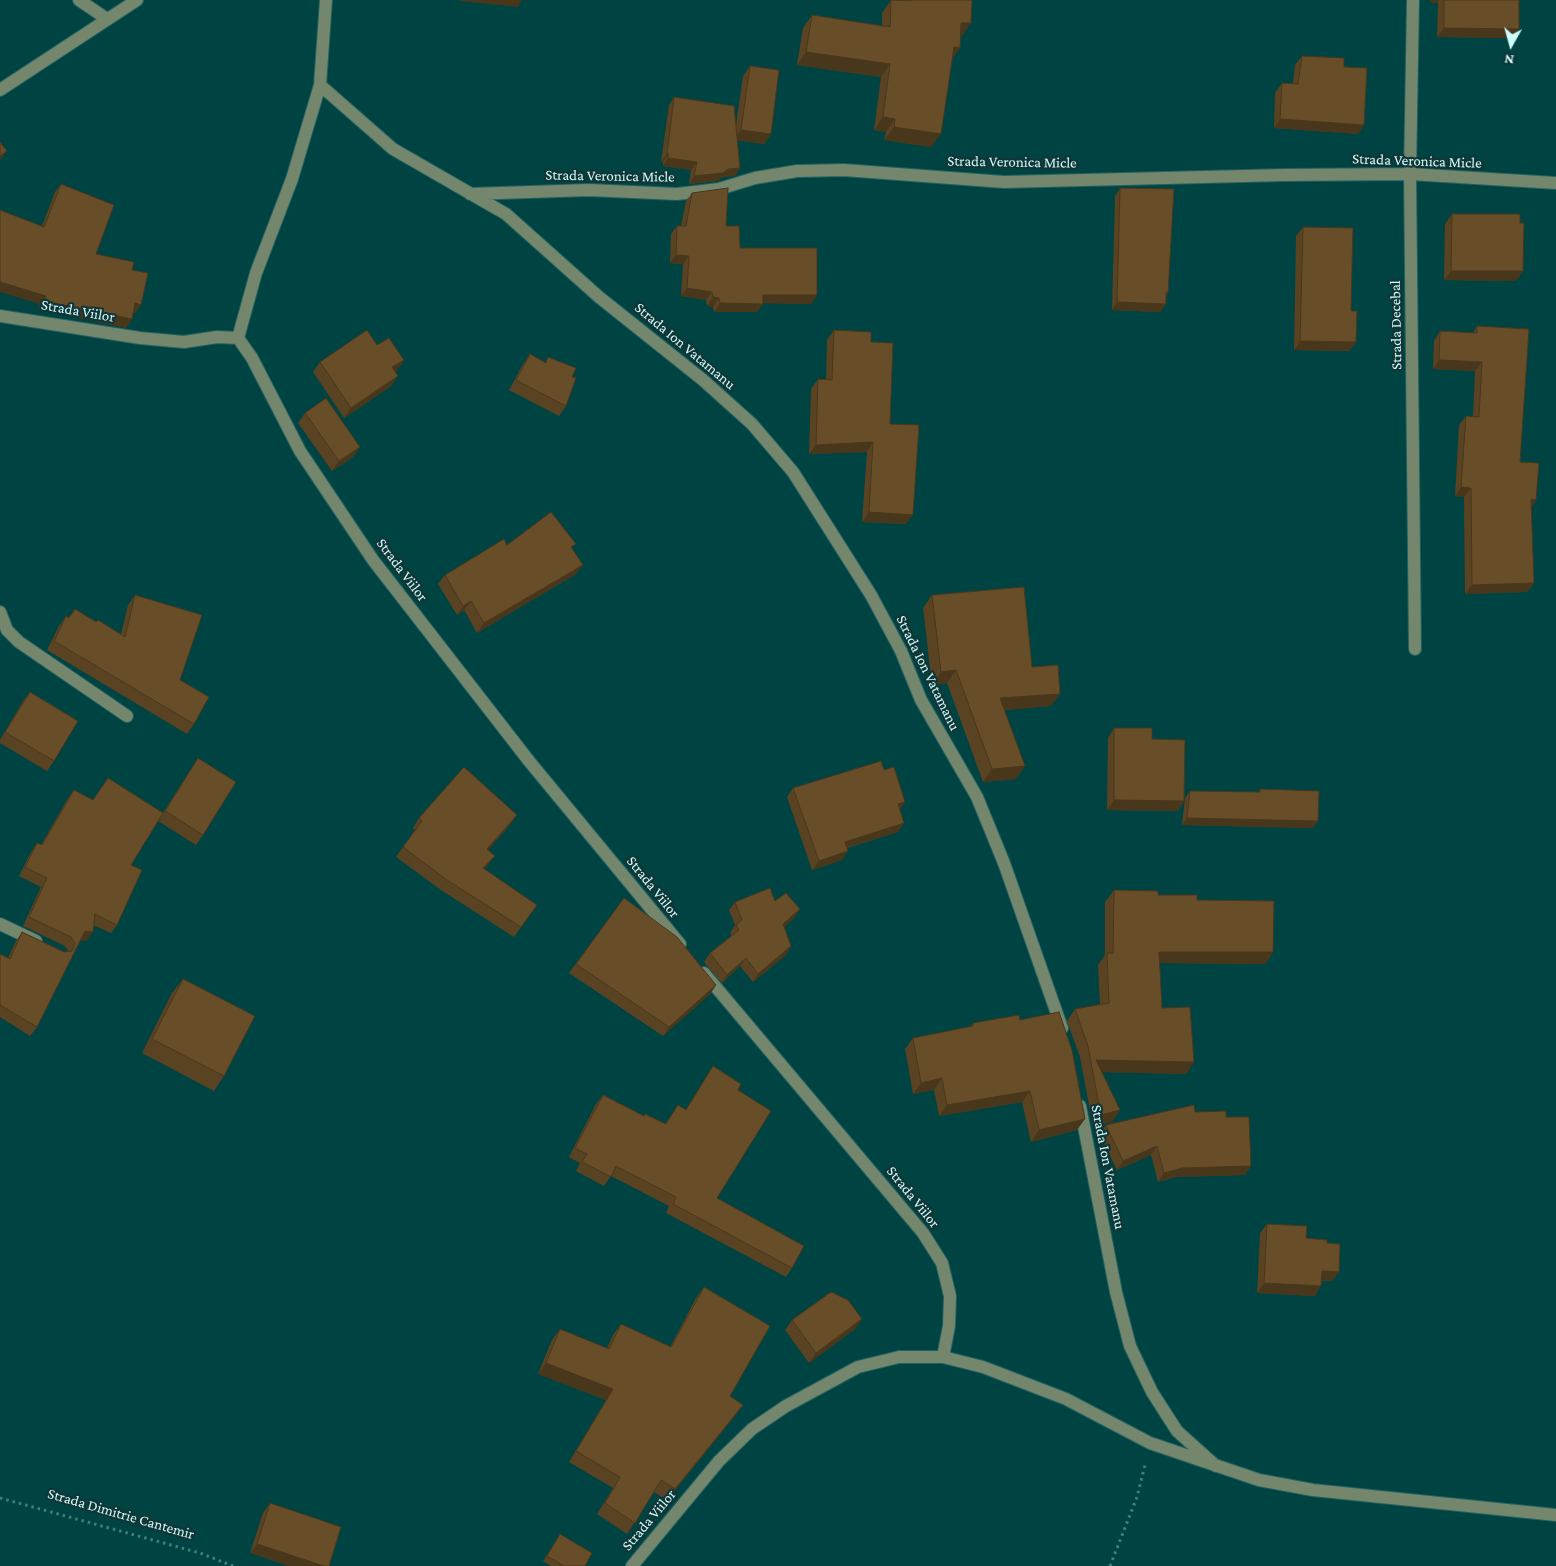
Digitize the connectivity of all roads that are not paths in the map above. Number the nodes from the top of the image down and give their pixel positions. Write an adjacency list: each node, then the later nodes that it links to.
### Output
1 (79, 0): 5 (street)
2 (137, 0): 5 (street)
3 (326, 0): 6 (street)
4 (1413, 0): 8 (street, Strada Decebal)
5 (107, 18): 7 (street)
6 (320, 85): 10 (street, Strada Ion Vatamanu); 12 (street)
7 (0, 90)
8 (1410, 174): 9 (street, Strada Veronica Micle); 10 (street, Strada Veronica Micle); 14 (street, Strada Decebal)
9 (1556, 183)
10 (470, 194): 18 (street, Strada Ion Vatamanu)
11 (0, 316): 12 (street, Strada Viilor)
12 (238, 338): 20 (street, Strada Viilor)
13 (0, 612): 15 (street)
14 (1415, 649)
15 (127, 716)
16 (0, 924): 17 (street)
17 (44, 945)
18 (1066, 1042)
19 (1078, 1093): 21 (street, Strada Ion Vatamanu)
20 (943, 1357): 21 (street); 23 (street, Strada Viilor)
21 (1216, 1466): 22 (street)
22 (1556, 1515)
23 (632, 1566)

